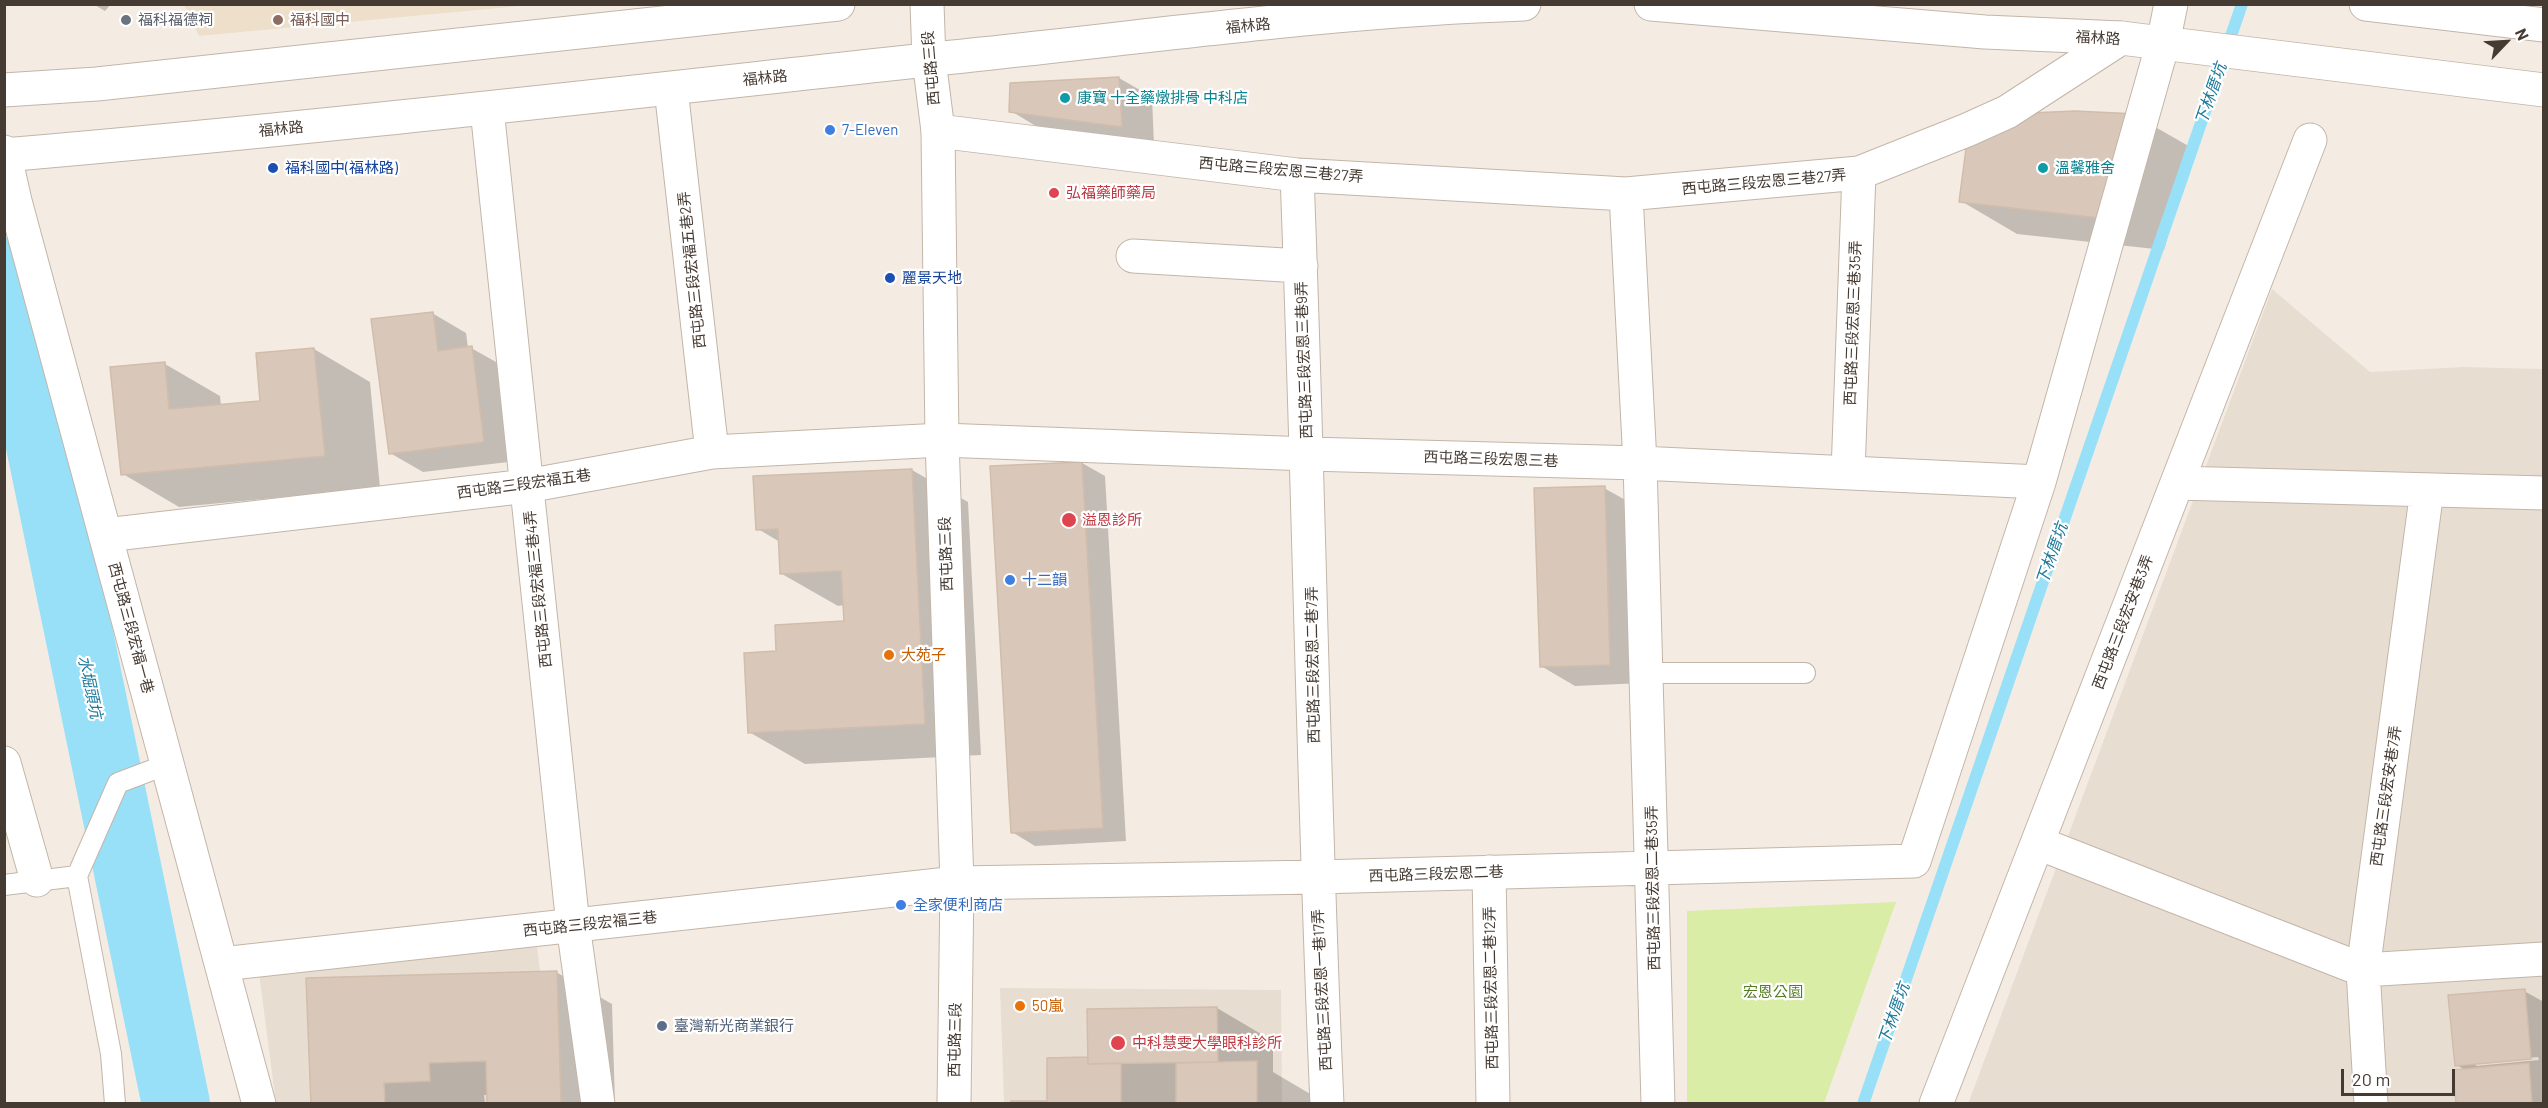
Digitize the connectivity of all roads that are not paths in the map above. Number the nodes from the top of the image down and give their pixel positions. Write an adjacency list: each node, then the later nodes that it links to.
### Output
1 (838, 4): 12 (street)
2 (927, 4): 10 (street, 西屯路三段)
3 (1524, 4): 10 (street, 福林路)
4 (1651, 4): 8 (street, 福林路)
5 (2171, 4): 9 (street)
6 (2366, 4): 7 (street)
7 (2544, 25)
8 (2121, 38): 9 (street, 福林路); 18 (street, 西屯路三段宏恩三巷27弄)
9 (2163, 43): 13 (street, 福林路); 28 (street)
10 (929, 60): 11 (street, 福林路); 15 (street, 西屯路三段)
11 (671, 89): 14 (street, 福林路); 24 (street, 西屯路三段宏福五巷2弄)
12 (4, 90)
13 (2544, 90)
14 (487, 109): 17 (street, 福林路); 30 (street, 西屯路三段宏福三巷4弄)
15 (938, 131): 19 (street, 西屯路三段宏恩三巷27弄); 23 (street, 西屯路三段)
16 (2310, 140): 29 (street, 西屯路三段宏安巷3弄)
17 (5, 154): 33 (street, 西屯路三段宏福一巷)
18 (1859, 173): 20 (street, 西屯路三段宏恩三巷27弄); 27 (street, 西屯路三段宏恩三巷35弄)
19 (1297, 175): 20 (street, 西屯路三段宏恩三巷27弄); 22 (street, 西屯路三段宏恩三巷9弄)
20 (1626, 194): 26 (street)
21 (1133, 256): 22 (street, 西屯路三段宏恩三巷9弄)
22 (1300, 266): 25 (street, 西屯路三段宏恩三巷9弄)
23 (942, 440): 24 (street, 西屯路三段宏福五巷); 25 (street, 西屯路三段宏恩三巷); 44 (street, 西屯路三段)
24 (712, 452): 30 (street, 西屯路三段宏福五巷)
25 (1308, 454): 26 (street, 西屯路三段宏恩三巷); 42 (street, 西屯路三段宏恩二巷7弄)
26 (1640, 463): 27 (street, 西屯路三段宏恩三巷); 34 (street, 西屯路三段宏恩二巷35弄)
27 (1848, 473): 28 (street, 西屯路三段宏恩三巷)
28 (2039, 482): 39 (street, 西屯路三段宏恩二巷)
29 (2177, 483): 31 (street); 38 (street, 西屯路三段宏安巷3弄)
30 (527, 486): 33 (street, 西屯路三段宏福五巷); 46 (street, 西屯路三段宏福三巷4弄)
31 (2427, 490): 32 (street); 49 (street, 西屯路三段宏安巷7弄)
32 (2544, 493)
33 (106, 536): 37 (street, 西屯路三段宏福一巷)
34 (1647, 673): 35 (lane); 39 (street, 西屯路三段宏恩二巷35弄)
35 (1804, 673)
36 (4, 763): 43 (street)
37 (168, 764): 41 (lane); 48 (street, 西屯路三段宏福一巷)
38 (2038, 843): 49 (street); 57 (street, 西屯路三段宏安巷3弄)
39 (1653, 867): 40 (street, 西屯路三段宏恩二巷); 56 (street, 西屯路三段宏恩二巷35弄)
40 (1489, 872): 42 (street, 西屯路三段宏恩二巷); 55 (street, 西屯路三段宏恩二巷12弄)
41 (77, 876): 43 (lane); 50 (lane)
42 (1317, 877): 44 (street, 西屯路三段宏恩二巷); 54 (street, 西屯路三段宏恩一巷17弄)
43 (37, 880): 45 (lane)
44 (957, 883): 46 (street, 西屯路三段宏福三巷); 53 (street, 西屯路三段)
45 (4, 885)
46 (573, 925): 48 (street, 西屯路三段宏福三巷); 52 (street, 西屯路三段宏福三巷4弄)
47 (2544, 959): 49 (street)
48 (222, 964): 51 (street, 西屯路三段宏福一巷)
49 (2363, 970): 58 (street, 西屯路三段宏安巷7弄)
50 (115, 1104)
51 (260, 1104)
52 (598, 1104)
53 (954, 1104)
54 (1327, 1104)
55 (1493, 1104)
56 (1658, 1104)
57 (1936, 1104)
58 (2371, 1104)

